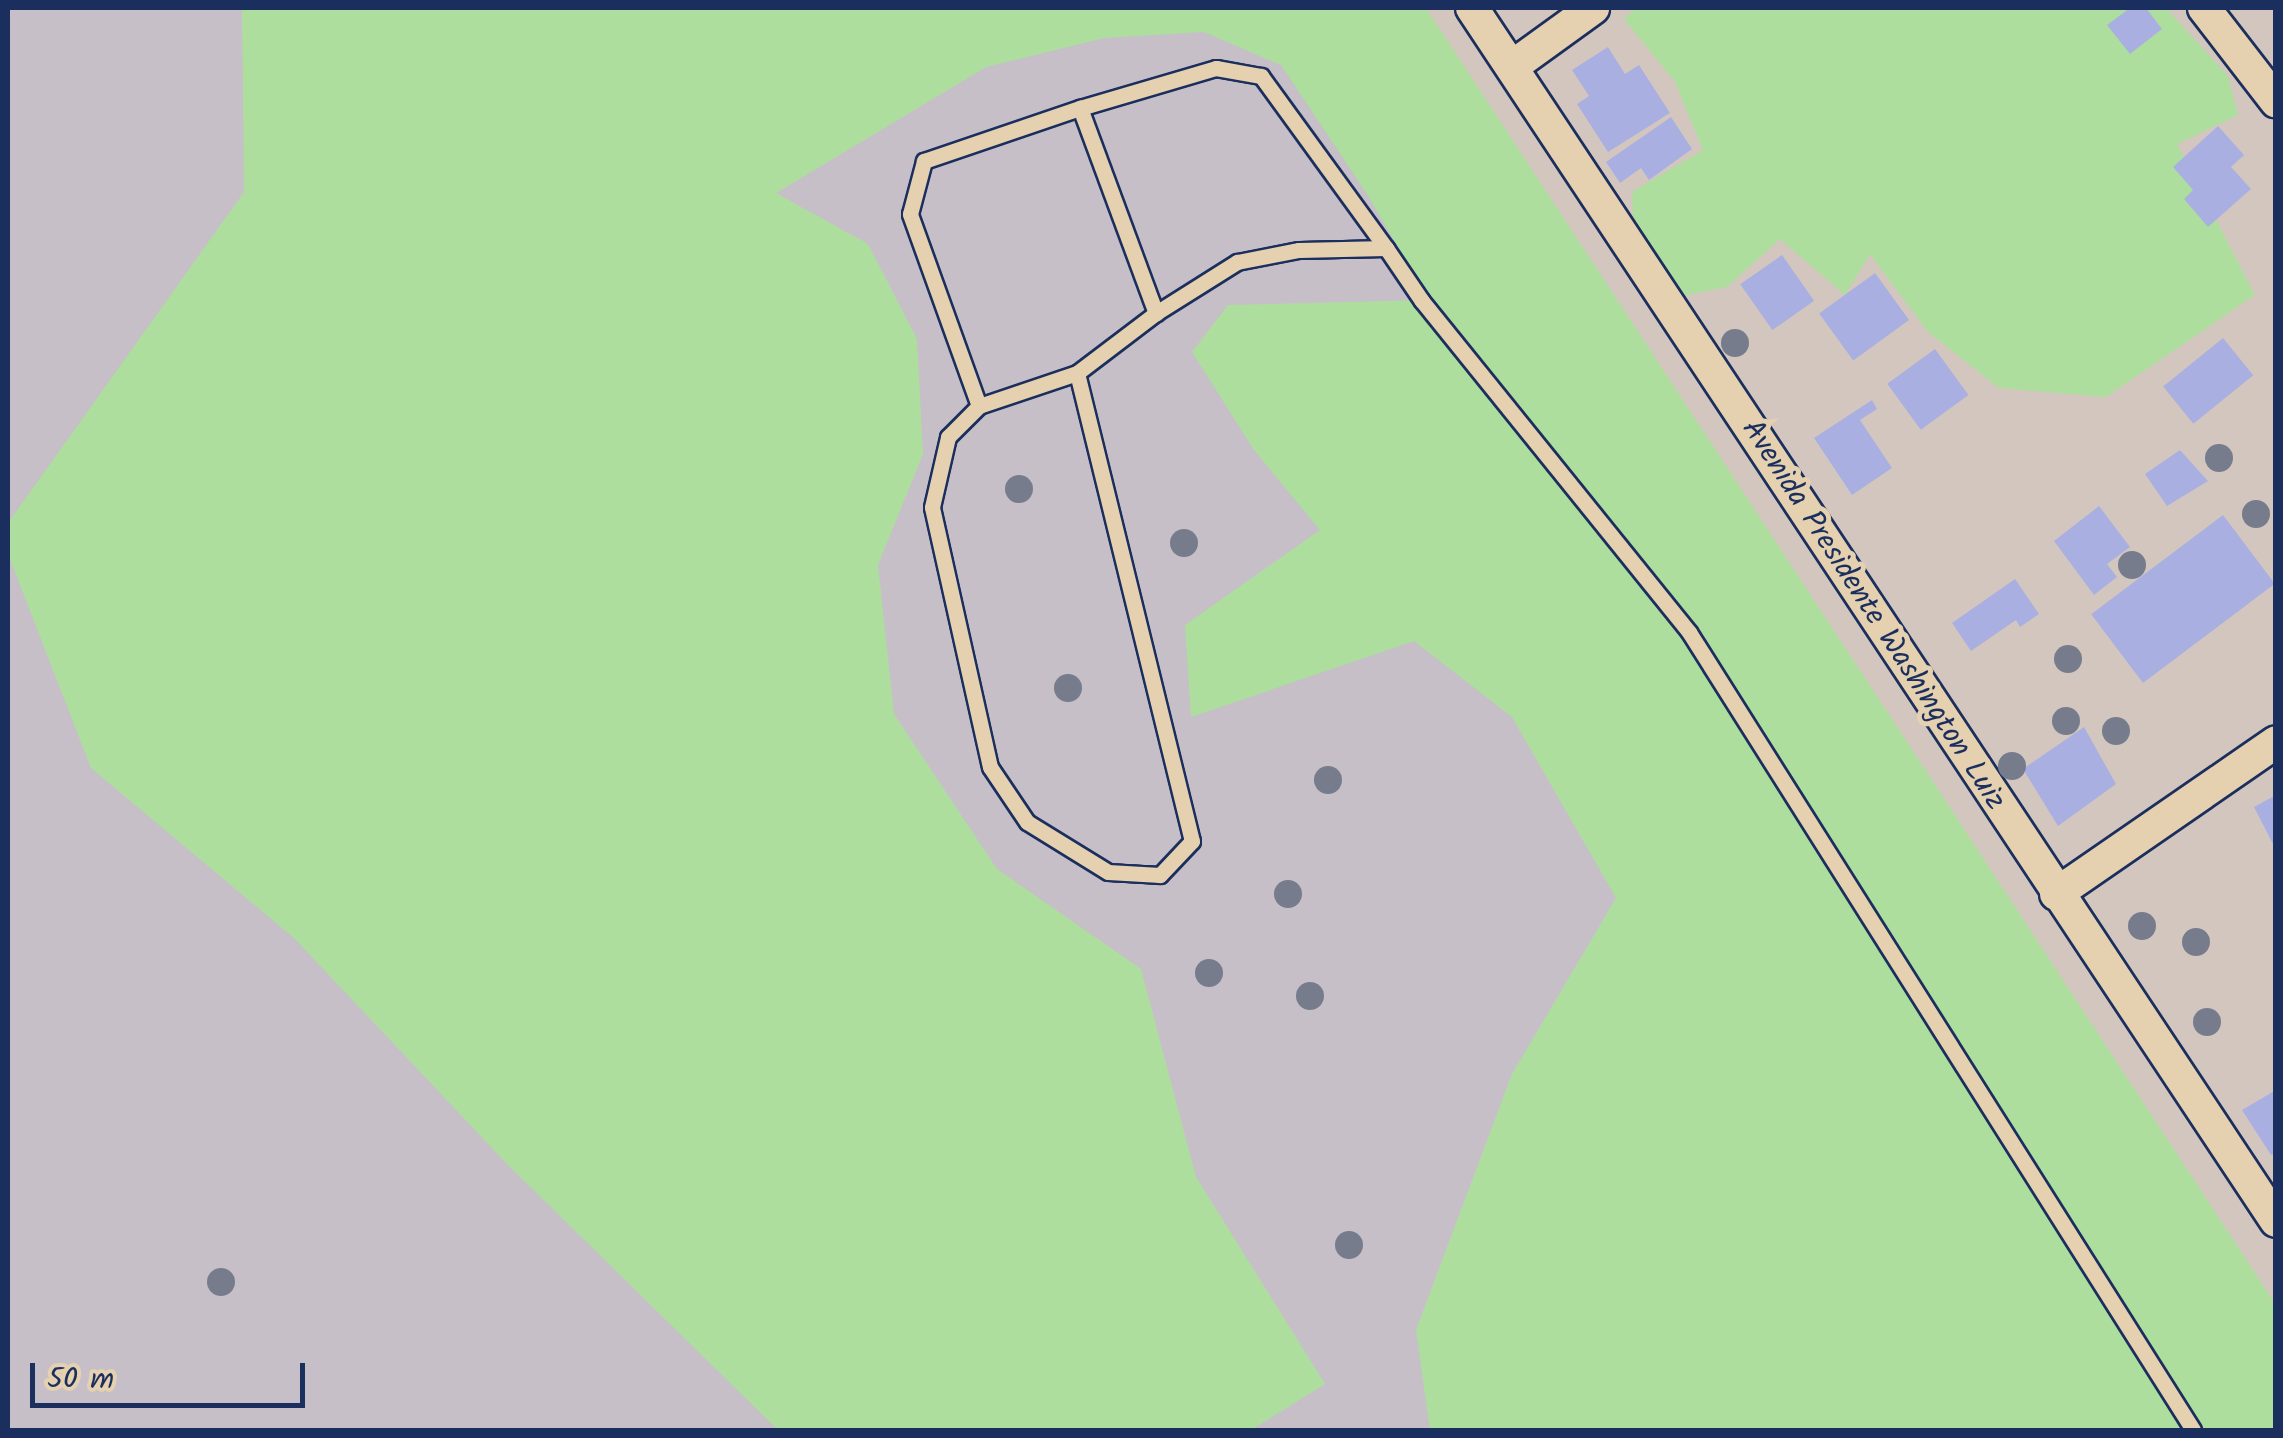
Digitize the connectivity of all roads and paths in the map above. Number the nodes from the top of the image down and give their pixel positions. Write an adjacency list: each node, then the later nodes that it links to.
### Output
1 (1472, 8): 4 (street, Avenida Presidente Washington Luiz)
2 (1593, 8): 4 (street)
3 (2204, 8): 5 (street)
4 (1513, 66): 12 (street, Avenida Presidente Washington Luiz)
5 (2276, 101)
6 (1080, 108): 7 (lane); 8 (lane); 10 (lane)
7 (1386, 248): 8 (lane); 14 (lane)
8 (1156, 313): 9 (lane)
9 (1077, 373): 10 (lane); 10 (lane)
10 (978, 406)
11 (2276, 742): 12 (street)
12 (2056, 894): 13 (street, Avenida Presidente Washington Luiz)
13 (2274, 1215)
14 (2194, 1430)

